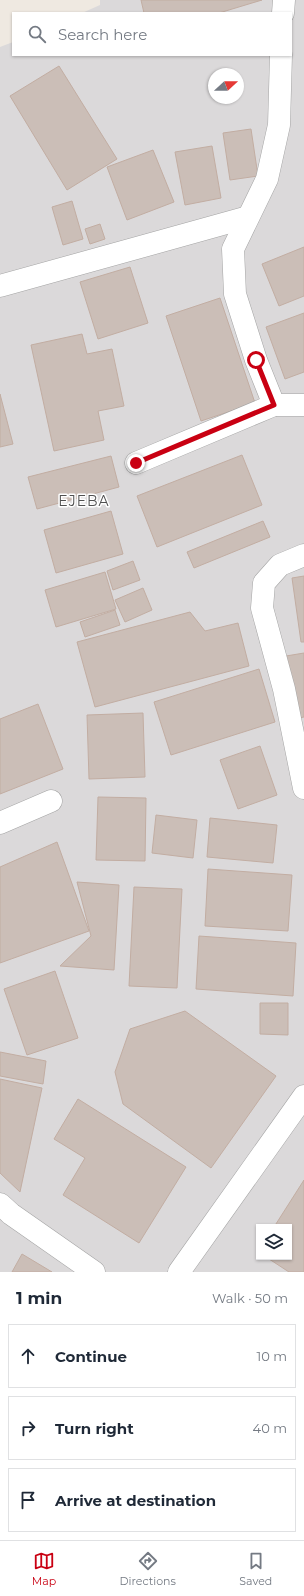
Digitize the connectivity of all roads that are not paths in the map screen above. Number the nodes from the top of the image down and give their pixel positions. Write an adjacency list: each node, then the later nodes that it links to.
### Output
1 (284, 0): 2 (street)
2 (283, 12)
3 (281, 56): 4 (street)
4 (248, 217): 5 (street); 6 (street)
5 (0, 286)
6 (274, 405): 7 (street); 8 (street)
7 (304, 405)
8 (136, 463)
9 (304, 555): 10 (street)
10 (304, 788)
11 (51, 801): 12 (street)
12 (0, 823)
13 (304, 1096): 16 (street)
14 (0, 1204): 15 (street)
15 (94, 1272)
16 (179, 1272)

